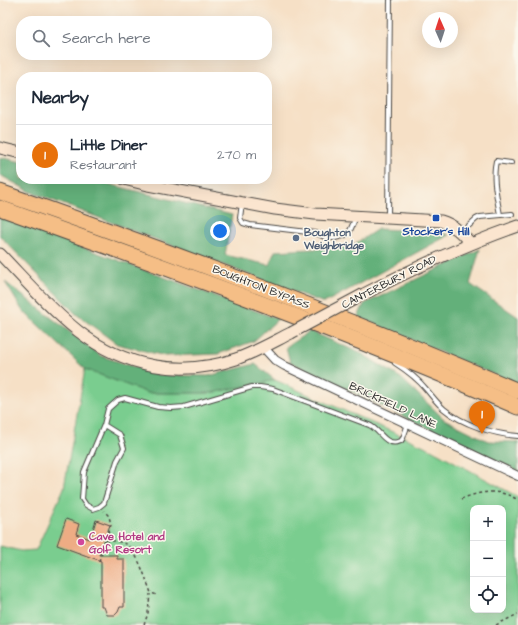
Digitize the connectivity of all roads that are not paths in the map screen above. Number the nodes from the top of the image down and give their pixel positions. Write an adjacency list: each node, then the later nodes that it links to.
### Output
1 (390, 0): 12 (lane)
2 (0, 148): 3 (street)
3 (16, 152)
4 (511, 163): 10 (lane)
5 (144, 184): 7 (street)
6 (0, 192): 21 (highway, BOUGHTON BYPASS)
7 (242, 202): 11 (street); 11 (lane)
8 (0, 208): 17 (highway, BOUGHTON BYPASS)
9 (512, 214): 10 (lane)
10 (500, 215): 14 (lane)
11 (356, 217): 12 (street)
12 (388, 219): 14 (street)
13 (518, 226): 15 (street)
14 (461, 232): 15 (street)
15 (470, 243): 18 (street, CANTERBURY ROAD, bridge)
16 (0, 254): 18 (street, CANTERBURY ROAD)
17 (342, 334): 19 (lane); 22 (highway, BOUGHTON BYPASS)
18 (264, 348): 23 (street, BRICKFIELD LANE)
19 (382, 356)
20 (389, 359): 25 (lane)
21 (518, 391)
22 (518, 407)
23 (408, 423): 24 (lane); 26 (street, BRICKFIELD LANE)
24 (104, 425): 24 (lane)
25 (518, 436)
26 (518, 476)

